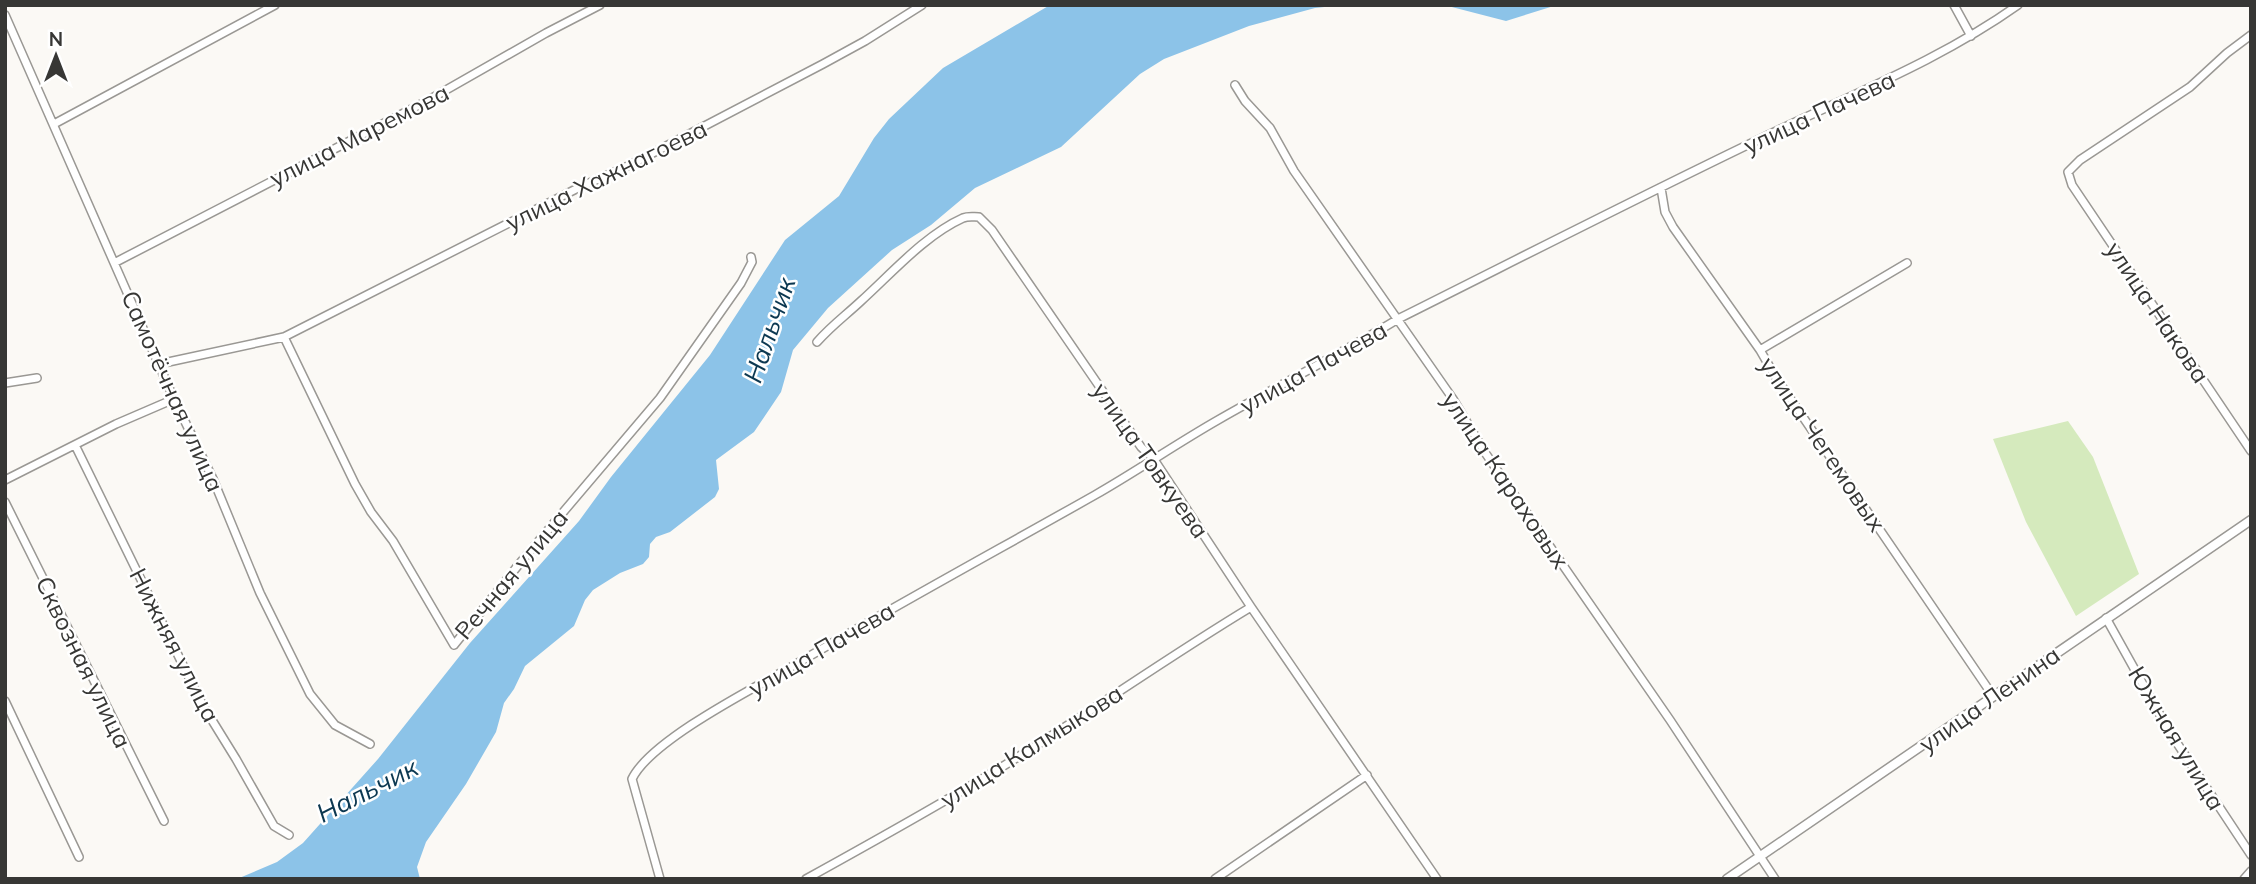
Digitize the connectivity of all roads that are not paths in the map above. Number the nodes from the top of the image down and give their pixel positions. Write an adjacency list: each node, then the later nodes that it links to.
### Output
1 (275, 5): 10 (street)
2 (600, 5): 13 (street, улица Маремова)
3 (922, 5): 16 (street, улица Хажнагоева)
4 (1954, 5): 8 (street)
5 (2018, 5): 8 (street, улица Пачева)
6 (5, 15): 10 (street, Самотёчная улица)
7 (2251, 35): 24 (street, улица Накова)
8 (1971, 36): 11 (street, улица Пачева)
9 (1235, 85): 15 (street, улица Караховых)
10 (54, 124): 13 (street, Самотёчная улица)
11 (1661, 188): 15 (street, улица Пачева); 18 (street, улица Чегемовых)
12 (751, 257): 16 (street, Речная улица)
13 (116, 262): 19 (street, Самотёчная улица)
14 (1907, 263): 18 (street)
15 (1398, 319): 25 (street, улица Пачева); 39 (street, улица Караховых)
16 (285, 337): 19 (street)
17 (817, 342): 25 (street, улица Товкуева)
18 (1760, 349): 31 (street, улица Чегемовых)
19 (159, 364): 22 (street, Самотёчная улица)
20 (37, 378): 21 (street)
21 (5, 383)
22 (174, 399): 23 (street); 33 (street, Самотёчная улица)
23 (75, 445): 26 (street); 36 (street, Нижняя улица)
24 (2251, 451)
25 (1153, 458): 29 (street, улица Товкуева); 41 (street, улица Пачева)
26 (5, 480)
27 (5, 502): 35 (street, Сквозная улица)
28 (2251, 520): 30 (street, улица Ленина)
29 (1251, 607): 34 (street, улица Товкуева); 42 (street, улица Калмыкова)
30 (2106, 618): 31 (street, улица Ленина); 37 (street, Южная улица)
31 (1993, 696): 39 (street, улица Ленина)
32 (5, 701): 38 (street)
33 (370, 744)
34 (1367, 775): 43 (street); 44 (street, улица Товкуева)
35 (164, 821)
36 (289, 835)
37 (2251, 855)
38 (79, 856)
39 (1760, 856): 45 (street, улица Ленина); 46 (street, улица Караховых)
40 (2251, 871): 47 (street)
41 (660, 879)
42 (807, 879)
43 (1215, 879)
44 (1437, 879)
45 (1727, 879)
46 (1775, 879)
47 (2244, 879)

